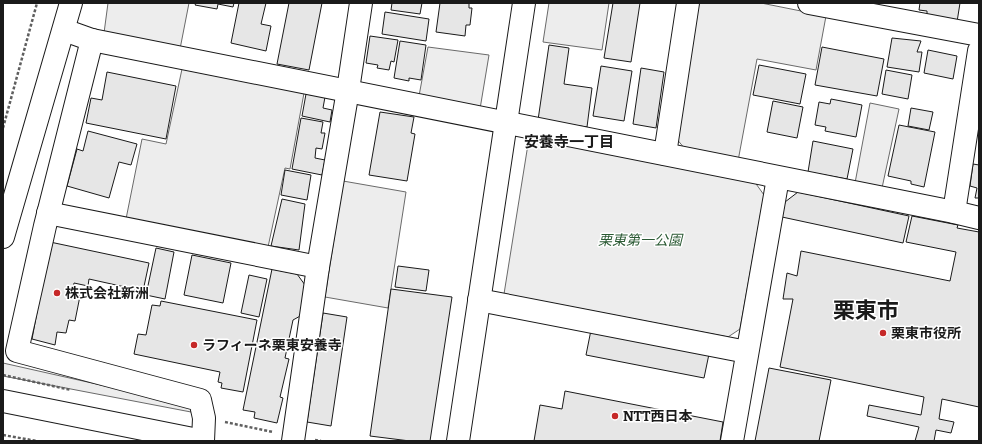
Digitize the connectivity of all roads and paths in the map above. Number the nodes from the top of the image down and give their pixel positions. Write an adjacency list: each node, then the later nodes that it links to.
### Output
1 (37, 3): 13 (path)
2 (71, 3): 7 (street)
3 (361, 3): 11 (street)
4 (524, 3): 12 (street)
5 (688, 3): 14 (street)
6 (809, 3): 8 (street)
7 (64, 30): 9 (street); 19 (street)
8 (979, 36)
9 (92, 40): 11 (street); 17 (street)
10 (979, 51): 16 (street)
11 (348, 90): 12 (street); 20 (street)
12 (507, 123): 14 (street); 21 (street)
13 (3, 128)
14 (665, 154): 15 (street)
15 (778, 178): 16 (street); 22 (street)
16 (954, 212): 18 (street)
17 (48, 213): 20 (street); 26 (street)
18 (979, 218)
19 (3, 237)
20 (318, 267): 27 (street)
21 (479, 300): 22 (street); 28 (street)
22 (747, 352): 29 (street)
23 (3, 401): 26 (street)
24 (3, 435): 25 (path)
25 (36, 441)
26 (203, 441)
27 (293, 441)
28 (458, 441)
29 (732, 441)

